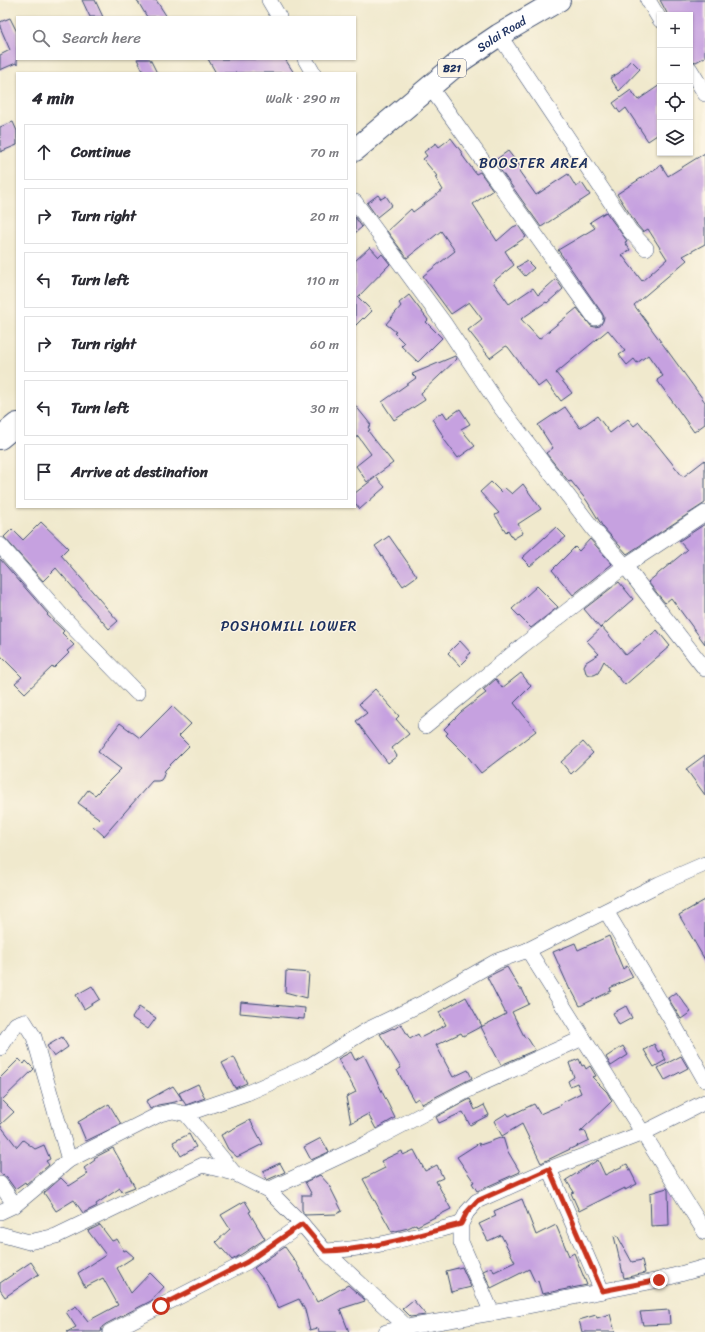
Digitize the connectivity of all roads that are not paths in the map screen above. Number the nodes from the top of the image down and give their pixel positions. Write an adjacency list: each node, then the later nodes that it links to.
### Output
1 (269, 0): 5 (street)
2 (559, 0): 6 (highway, Solai Road / B21)
3 (648, 0): 4 (street)
4 (657, 15)
5 (279, 16)
6 (499, 35): 10 (highway, Solai Road / B21); 14 (street)
7 (306, 60): 8 (street)
8 (312, 72)
9 (693, 74): 11 (street)
10 (430, 87): 12 (highway, Solai Road / B21); 15 (street)
11 (705, 94)
12 (357, 142)
13 (356, 203): 20 (street)
14 (646, 248)
15 (596, 318)
16 (16, 425): 17 (highway)
17 (0, 438)
18 (705, 513): 20 (street)
19 (0, 546): 22 (street)
20 (625, 566): 21 (street); 23 (street)
21 (705, 669)
22 (137, 693)
23 (425, 726)
24 (705, 864): 25 (street)
25 (606, 911): 26 (street); 29 (street)
26 (528, 950): 27 (street); 31 (street)
27 (583, 1038): 32 (street); 37 (street)
28 (0, 1048): 33 (street)
29 (705, 1080)
30 (705, 1102): 32 (street)
31 (186, 1114): 33 (street); 35 (street)
32 (643, 1133): 34 (street); 42 (street)
33 (69, 1160): 38 (street)
34 (549, 1169): 41 (street); 46 (street)
35 (234, 1173): 37 (street); 43 (street)
36 (0, 1184): 38 (street)
37 (268, 1190): 40 (street)
38 (14, 1205): 39 (street)
39 (0, 1212)
40 (302, 1224): 44 (street); 49 (street)
41 (461, 1224): 44 (street); 47 (street)
42 (705, 1232)
43 (0, 1234)
44 (325, 1251): 48 (street)
45 (705, 1267): 46 (street)
46 (602, 1291): 47 (street)
47 (492, 1313): 48 (street)
48 (407, 1327): 50 (street)
49 (110, 1332)
50 (386, 1332)

